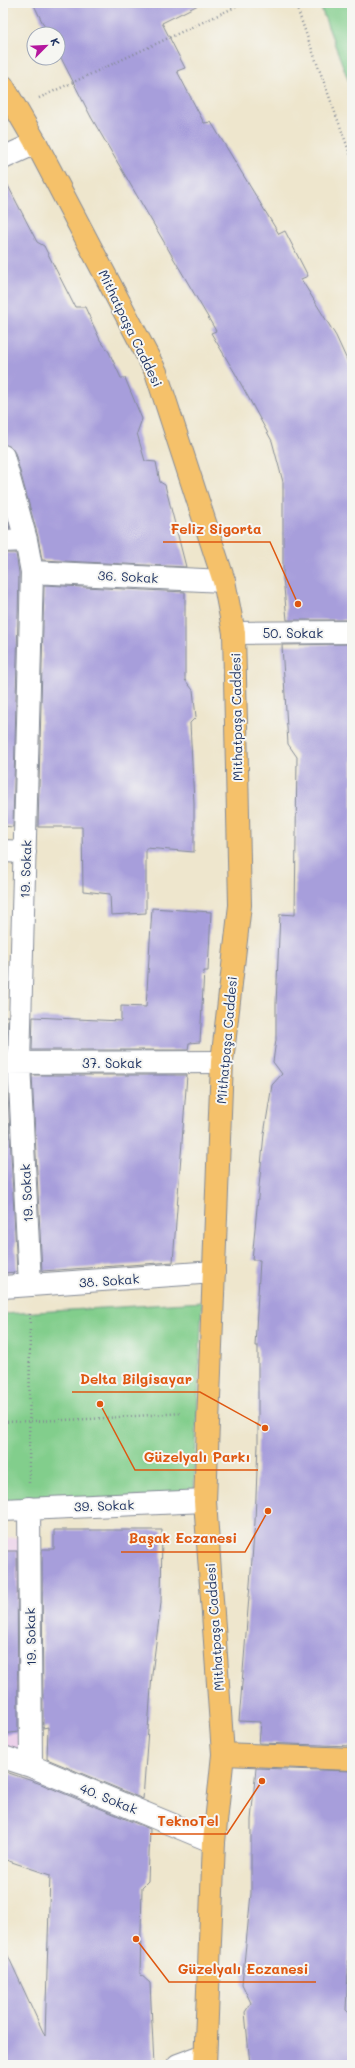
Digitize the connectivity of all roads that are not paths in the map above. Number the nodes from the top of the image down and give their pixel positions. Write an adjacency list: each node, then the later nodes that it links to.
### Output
1 (4, 86): 2 (main road, Mithatpaşa Caddesi)
2 (36, 143): 3 (street); 8 (main road, Mithatpaşa Caddesi)
3 (3, 158)
4 (3, 456): 5 (street, 19. Sokak)
5 (26, 540): 6 (street); 7 (street, 19. Sokak)
6 (3, 541)
7 (32, 572): 8 (street, 36. Sokak); 12 (street, 19. Sokak)
8 (224, 581): 10 (main road, Mithatpaşa Caddesi)
9 (352, 632): 10 (street, 50. Sokak)
10 (234, 633): 13 (main road, Mithatpaşa Caddesi)
11 (3, 851): 12 (street)
12 (25, 852): 14 (street, 19. Sokak)
13 (222, 1062): 14 (street, 37. Sokak); 15 (main road, Mithatpaşa Caddesi)
14 (11, 1063): 16 (street, 19. Sokak)
15 (214, 1272): 16 (street, 38. Sokak); 18 (main road, Mithatpaşa Caddesi)
16 (30, 1285): 17 (street, 38. Sokak)
17 (3, 1287)
18 (205, 1501): 19 (street, 39. Sokak); 21 (main road, Mithatpaşa Caddesi)
19 (28, 1508): 20 (street, 39. Sokak); 24 (street, 19. Sokak)
20 (3, 1510)
21 (223, 1754): 23 (main road); 25 (main road, Mithatpaşa Caddesi)
22 (3, 1757): 24 (street, 40. Sokak)
23 (352, 1758)
24 (31, 1766): 25 (street, 40. Sokak)
25 (214, 1842): 26 (main road, Mithatpaşa Caddesi)
26 (205, 2060): 27 (street)
27 (178, 2065)

